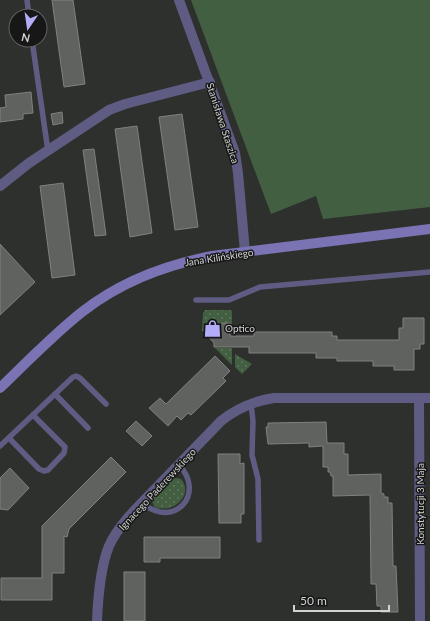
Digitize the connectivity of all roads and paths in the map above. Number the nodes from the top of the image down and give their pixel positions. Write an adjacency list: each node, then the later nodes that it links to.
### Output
1 (179, 0): 3 (street, Stanisława Staszica)
2 (33, 48): 4 (lane)
3 (210, 82): 4 (street); 7 (street, Stanisława Staszica)
4 (48, 151): 5 (street)
5 (0, 186)
6 (430, 229): 7 (main road, Jana Kilińskiego)
7 (245, 252): 10 (main road, Jana Kilińskiego)
8 (430, 272): 9 (lane)
9 (196, 300)
10 (0, 388)
11 (55, 394): 14 (lane); 16 (lane); 17 (lane)
12 (419, 398): 13 (street); 15 (street, Ignacego Paderewskiego); 24 (street, Konstytucji 3 Maja)
13 (430, 398)
14 (106, 404)
15 (251, 404): 20 (street, Ignacego Paderewskiego); 22 (lane)
16 (33, 415): 18 (lane); 18 (lane)
17 (88, 428)
18 (9, 438): 19 (lane)
19 (0, 446)
20 (179, 465): 21 (street, Ignacego Paderewskiego); 21 (lane)
21 (142, 503): 23 (street, Ignacego Paderewskiego)
22 (259, 540)
23 (97, 621)
24 (420, 621)

